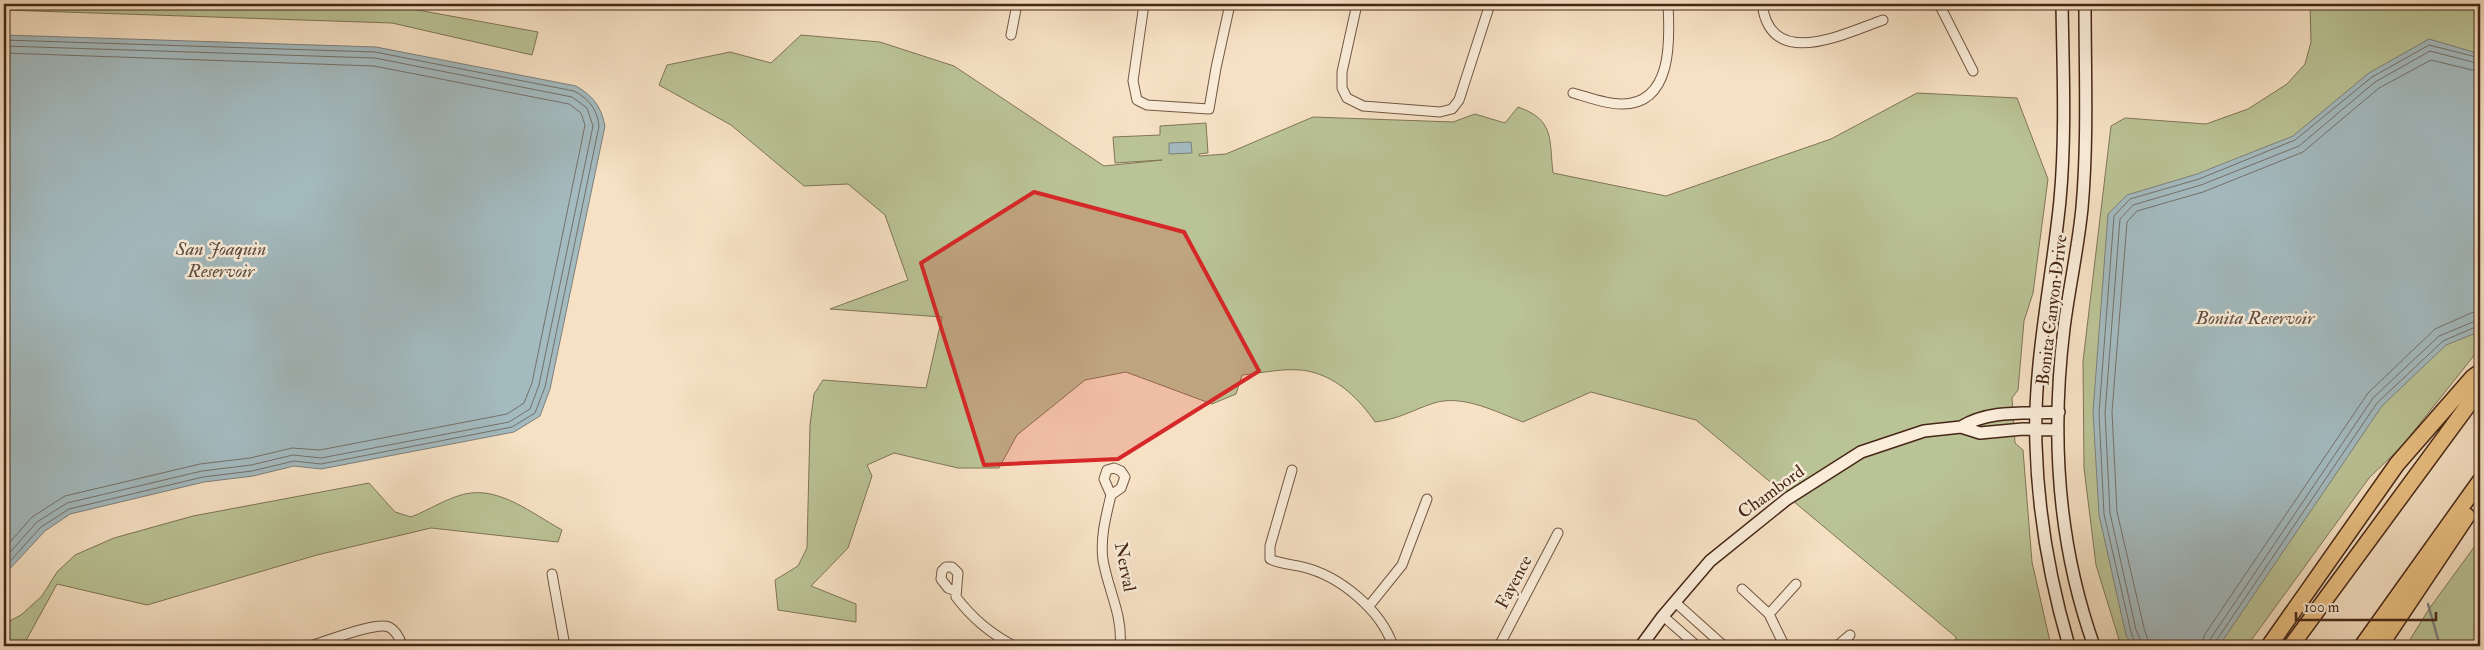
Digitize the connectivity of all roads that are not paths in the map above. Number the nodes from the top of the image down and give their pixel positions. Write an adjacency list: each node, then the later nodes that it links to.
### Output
1 (1017, 4): 12 (street)
2 (1144, 4): 3 (street)
3 (1230, 4)
4 (1357, 4): 5 (street)
5 (1490, 4)
6 (1668, 4): 14 (street)
7 (1762, 4): 11 (street)
8 (1939, 4): 13 (street)
9 (2062, 4): 18 (main road, Bonita Canyon Drive)
10 (2085, 4): 17 (main road, Bonita Canyon Drive)
11 (1883, 20)
12 (1011, 35)
13 (1974, 71)
14 (1573, 93)
15 (2480, 372): 52 (highway)
16 (2480, 389): 53 (highway)
17 (2059, 412): 18 (main road, Chambord); 21 (main road, Bonita Canyon Drive)
18 (2037, 413): 19 (main road, Chambord); 20 (main road, Bonita Canyon Drive)
19 (1961, 427): 20 (main road, Chambord); 32 (main road, Chambord)
20 (2036, 430): 21 (main road, Chambord); 50 (main road, Bonita Canyon Drive)
21 (2058, 430): 51 (main road, Bonita Canyon Drive)
22 (1292, 470): 33 (street)
23 (2480, 481): 54 (highway)
24 (1111, 495): 41 (street, Nerval)
25 (2480, 496): 55 (highway)
26 (1427, 499): 33 (street)
27 (1558, 534): 43 (street, Fayence)
28 (552, 574): 39 (street)
29 (1796, 584): 34 (street)
30 (1742, 589): 34 (street)
31 (955, 591): 40 (street)
32 (1675, 602): 35 (main road, Chambord); 46 (street)
33 (1368, 606): 42 (street)
34 (1769, 614): 48 (street)
35 (1663, 616): 44 (main road, Chambord); 45 (street)
36 (1850, 635): 49 (street)
37 (310, 646): 38 (street)
38 (402, 646)
39 (565, 646)
40 (1014, 646)
41 (1120, 646)
42 (1393, 646)
43 (1499, 646)
44 (1641, 646)
45 (1697, 646)
46 (1724, 646)
47 (1772, 646): 48 (street)
48 (1785, 646)
49 (1837, 646)
50 (2069, 646)
51 (2094, 646)
52 (2268, 646)
53 (2291, 646)
54 (2362, 646)
55 (2380, 646)

